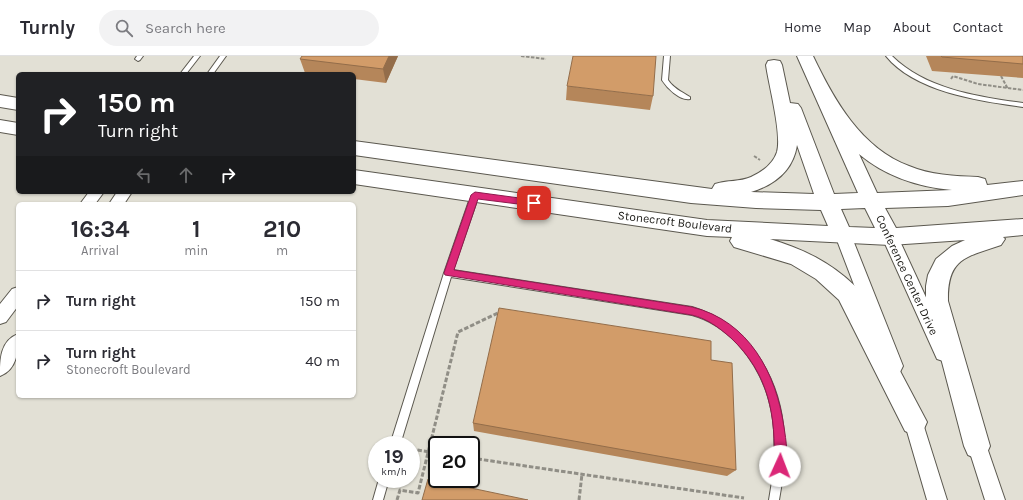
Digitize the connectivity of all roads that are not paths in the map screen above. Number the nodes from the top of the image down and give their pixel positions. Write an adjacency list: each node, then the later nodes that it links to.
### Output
1 (197, 56): 7 (lane)
2 (223, 56): 8 (lane)
3 (667, 56): 10 (lane)
4 (805, 56): 9 (main road, Conference Center Drive)
5 (889, 56): 13 (lane)
6 (772, 61): 19 (main road); 22 (main road)
7 (185, 72)
8 (211, 72)
9 (821, 90): 18 (main road); 21 (main road, Conference Center Drive)
10 (688, 98)
11 (0, 101): 12 (main road)
12 (16, 104)
13 (1023, 105)
14 (0, 126): 15 (main road)
15 (16, 129)
16 (356, 148): 19 (main road)
17 (356, 177): 20 (main road, Stonecroft Boulevard)
18 (1023, 187): 21 (main road)
19 (641, 188): 22 (main road)
20 (475, 195): 23 (main road, Stonecroft Boulevard); 28 (lane)
21 (871, 201): 22 (main road); 27 (main road, Conference Center Drive)
22 (827, 202): 26 (main road)
23 (636, 218): 26 (main road, Stonecroft Boulevard); 33 (main road)
24 (1023, 227): 27 (main road, Stonecroft Boulevard)
25 (1023, 231): 35 (main road)
26 (843, 235): 27 (main road, Stonecroft Boulevard); 33 (street)
27 (890, 237): 35 (street, Conference Center Drive)
28 (448, 273): 34 (lane); 38 (lane)
29 (16, 297): 30 (street)
30 (0, 317)
31 (16, 345): 32 (street)
32 (0, 368)
33 (914, 422): 39 (street)
34 (398, 436)
35 (977, 446): 40 (street, Conference Center Drive)
36 (381, 488): 37 (lane)
37 (378, 500)
38 (774, 500)
39 (937, 500)
40 (995, 500)

